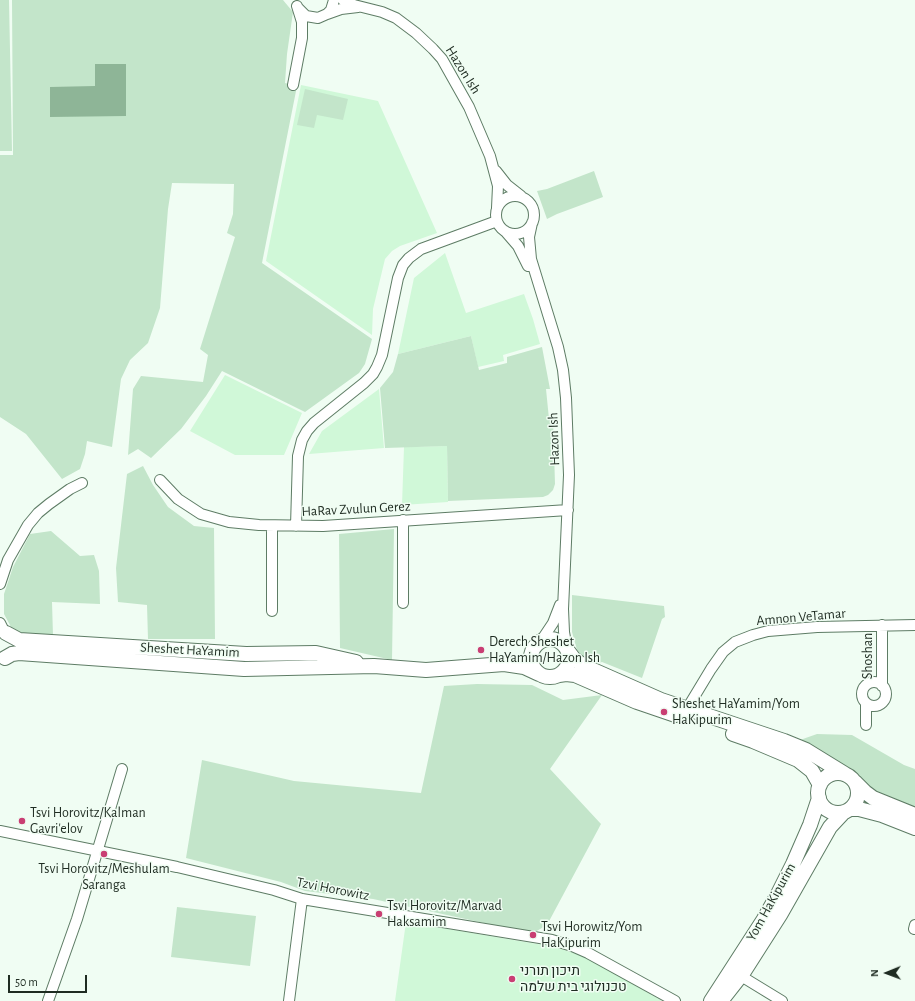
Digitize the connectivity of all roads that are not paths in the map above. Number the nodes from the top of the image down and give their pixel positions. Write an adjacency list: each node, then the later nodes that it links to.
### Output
1 (334, 0): 5 (street)
2 (343, 0): 4 (street, Hazon Ish)
3 (297, 3): 5 (street); 6 (street)
4 (362, 7): 5 (street, Hazon Ish); 8 (street, Hazon Ish)
5 (324, 15): 6 (street)
6 (302, 38): 7 (street)
7 (292, 85)
8 (492, 162): 9 (street, Hazon Ish); 10 (street, Hazon Ish)
9 (521, 196): 10 (street); 12 (street)
10 (497, 208): 11 (street)
11 (497, 221): 13 (street); 20 (street)
12 (532, 223): 13 (street); 14 (street, Hazon Ish)
13 (505, 231): 14 (street, Hazon Ish)
14 (540, 289): 17 (street, Hazon Ish)
15 (160, 480): 19 (street, HaRav Zvulun Gerez)
16 (82, 483): 21 (street)
17 (568, 510): 18 (street, HaRav Zvulun Gerez); 22 (street, Hazon Ish)
18 (403, 520): 20 (street, HaRav Zvulun Gerez); 23 (street)
19 (272, 526): 20 (street, HaRav Zvulun Gerez); 24 (street)
20 (296, 526)
21 (0, 584)
22 (563, 592): 28 (street, Hazon Ish); 29 (street, Hazon Ish)
23 (403, 603)
24 (272, 611)
25 (882, 625): 26 (street, Amnon VeTamar); 35 (street, Shoshan); 37 (street, Amnon VeTamar)
26 (915, 625)
27 (3, 629): 30 (street); 32 (street, Sheshet HaYamim)
28 (538, 644): 29 (street); 31 (street, Sheshet HaYamim); 33 (street)
29 (567, 650): 34 (street); 37 (street)
30 (2, 660): 32 (street, Sheshet HaYamim)
31 (500, 664): 32 (street, Sheshet HaYamim); 33 (street, Sheshet HaYamim)
32 (374, 666)
33 (539, 674): 34 (street)
34 (559, 675): 37 (street)
35 (882, 686): 36 (street); 36 (street)
36 (866, 703): 38 (street)
37 (684, 713): 40 (street); 41 (street)
38 (866, 725)
39 (122, 769): 46 (street)
40 (850, 778): 41 (street); 42 (street); 43 (street)
41 (819, 791): 42 (street); 52 (street, Yom HaKipurim)
42 (848, 810): 44 (street); 48 (street, Yom HaKipurim)
43 (915, 815)
44 (915, 828)
45 (0, 831): 46 (street, Tzvi Horowitz)
46 (97, 851): 47 (street, Tzvi Horowitz); 49 (street)
47 (302, 899): 50 (street); 51 (street, Tzvi Horowitz)
48 (741, 976): 53 (street, Yom HaKipurim); 54 (street)
49 (48, 1001)
50 (289, 1001)
51 (675, 1001)
52 (711, 1001)
53 (721, 1001)
54 (782, 1001)

